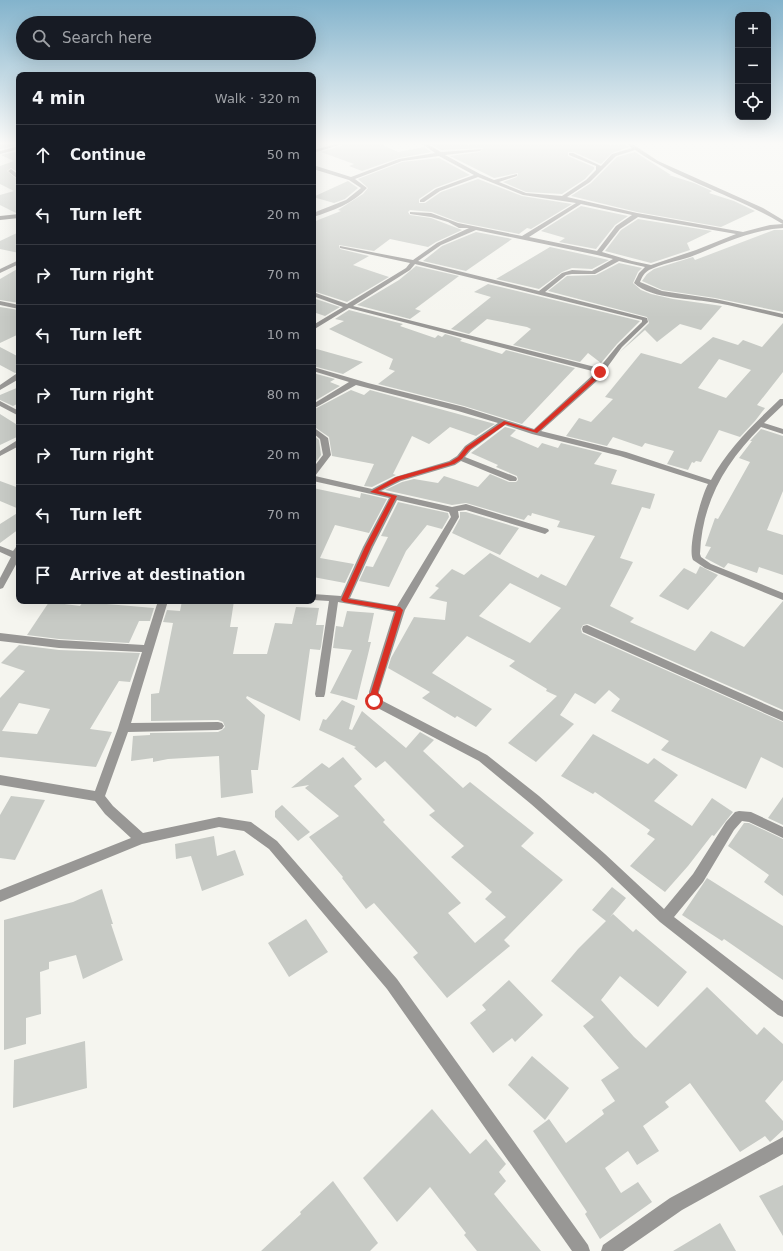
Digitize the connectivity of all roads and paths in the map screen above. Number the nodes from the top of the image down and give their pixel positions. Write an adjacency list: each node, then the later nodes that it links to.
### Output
1 (341, 201): 6 (street)
2 (574, 201): 4 (street)
3 (744, 201): 10 (street)
4 (579, 203): 7 (street); 16 (street)
5 (412, 213): 11 (street)
6 (316, 214)
7 (637, 215): 15 (street); 18 (street)
8 (16, 216): 9 (street)
9 (0, 218)
10 (783, 222)
11 (456, 224): 13 (street); 14 (street)
12 (783, 226): 15 (street)
13 (476, 228): 14 (street); 16 (street)
14 (466, 231): 20 (street)
15 (741, 233): 22 (street)
16 (523, 238): 18 (street)
17 (342, 247): 20 (street)
18 (598, 253): 19 (street)
19 (618, 259): 22 (street); 24 (street)
20 (413, 262): 24 (street); 28 (street)
21 (16, 263): 23 (street)
22 (652, 268): 29 (street)
23 (2, 269)
24 (540, 293): 32 (street)
25 (316, 295): 28 (street)
26 (0, 303): 27 (street)
27 (16, 306)
28 (347, 306): 30 (street); 32 (street)
29 (783, 316)
30 (316, 326)
31 (316, 370): 34 (street)
32 (600, 372): 43 (street)
33 (16, 378): 35 (street)
34 (354, 382): 38 (street); 40 (street)
35 (0, 388)
36 (783, 401): 41 (street)
37 (1, 405): 39 (street)
38 (316, 406)
39 (16, 412)
40 (505, 422): 43 (street); 47 (street)
41 (759, 424): 44 (street); 51 (street)
42 (316, 431): 48 (street)
43 (535, 432): 51 (street)
44 (783, 432)
45 (16, 445): 46 (street)
46 (0, 454)
47 (460, 458): 50 (street); 52 (street)
48 (316, 470)
49 (316, 479): 52 (street)
50 (513, 479)
51 (712, 483): 60 (street)
52 (372, 492): 53 (street)
53 (394, 496): 54 (street); 62 (street)
54 (452, 510): 55 (street); 64 (street)
55 (545, 531)
56 (0, 549): 57 (street)
57 (16, 553)
58 (16, 557): 59 (street)
59 (0, 586)
60 (783, 596)
61 (316, 597): 62 (street)
62 (339, 599): 64 (street); 68 (street)
63 (162, 604): 67 (street)
64 (400, 610): 77 (street)
65 (587, 629): 69 (street)
66 (0, 637): 67 (street)
67 (148, 649): 71 (street)
68 (320, 694)
69 (783, 717)
70 (218, 726): 71 (street)
71 (124, 728): 73 (street)
72 (0, 780): 73 (street)
73 (99, 797): 75 (street)
74 (783, 833): 77 (street)
75 (141, 839): 76 (street); 80 (street)
76 (0, 896)
77 (664, 918): 78 (street)
78 (783, 1010)
79 (783, 1145): 81 (street)
80 (582, 1251)
81 (609, 1251)

